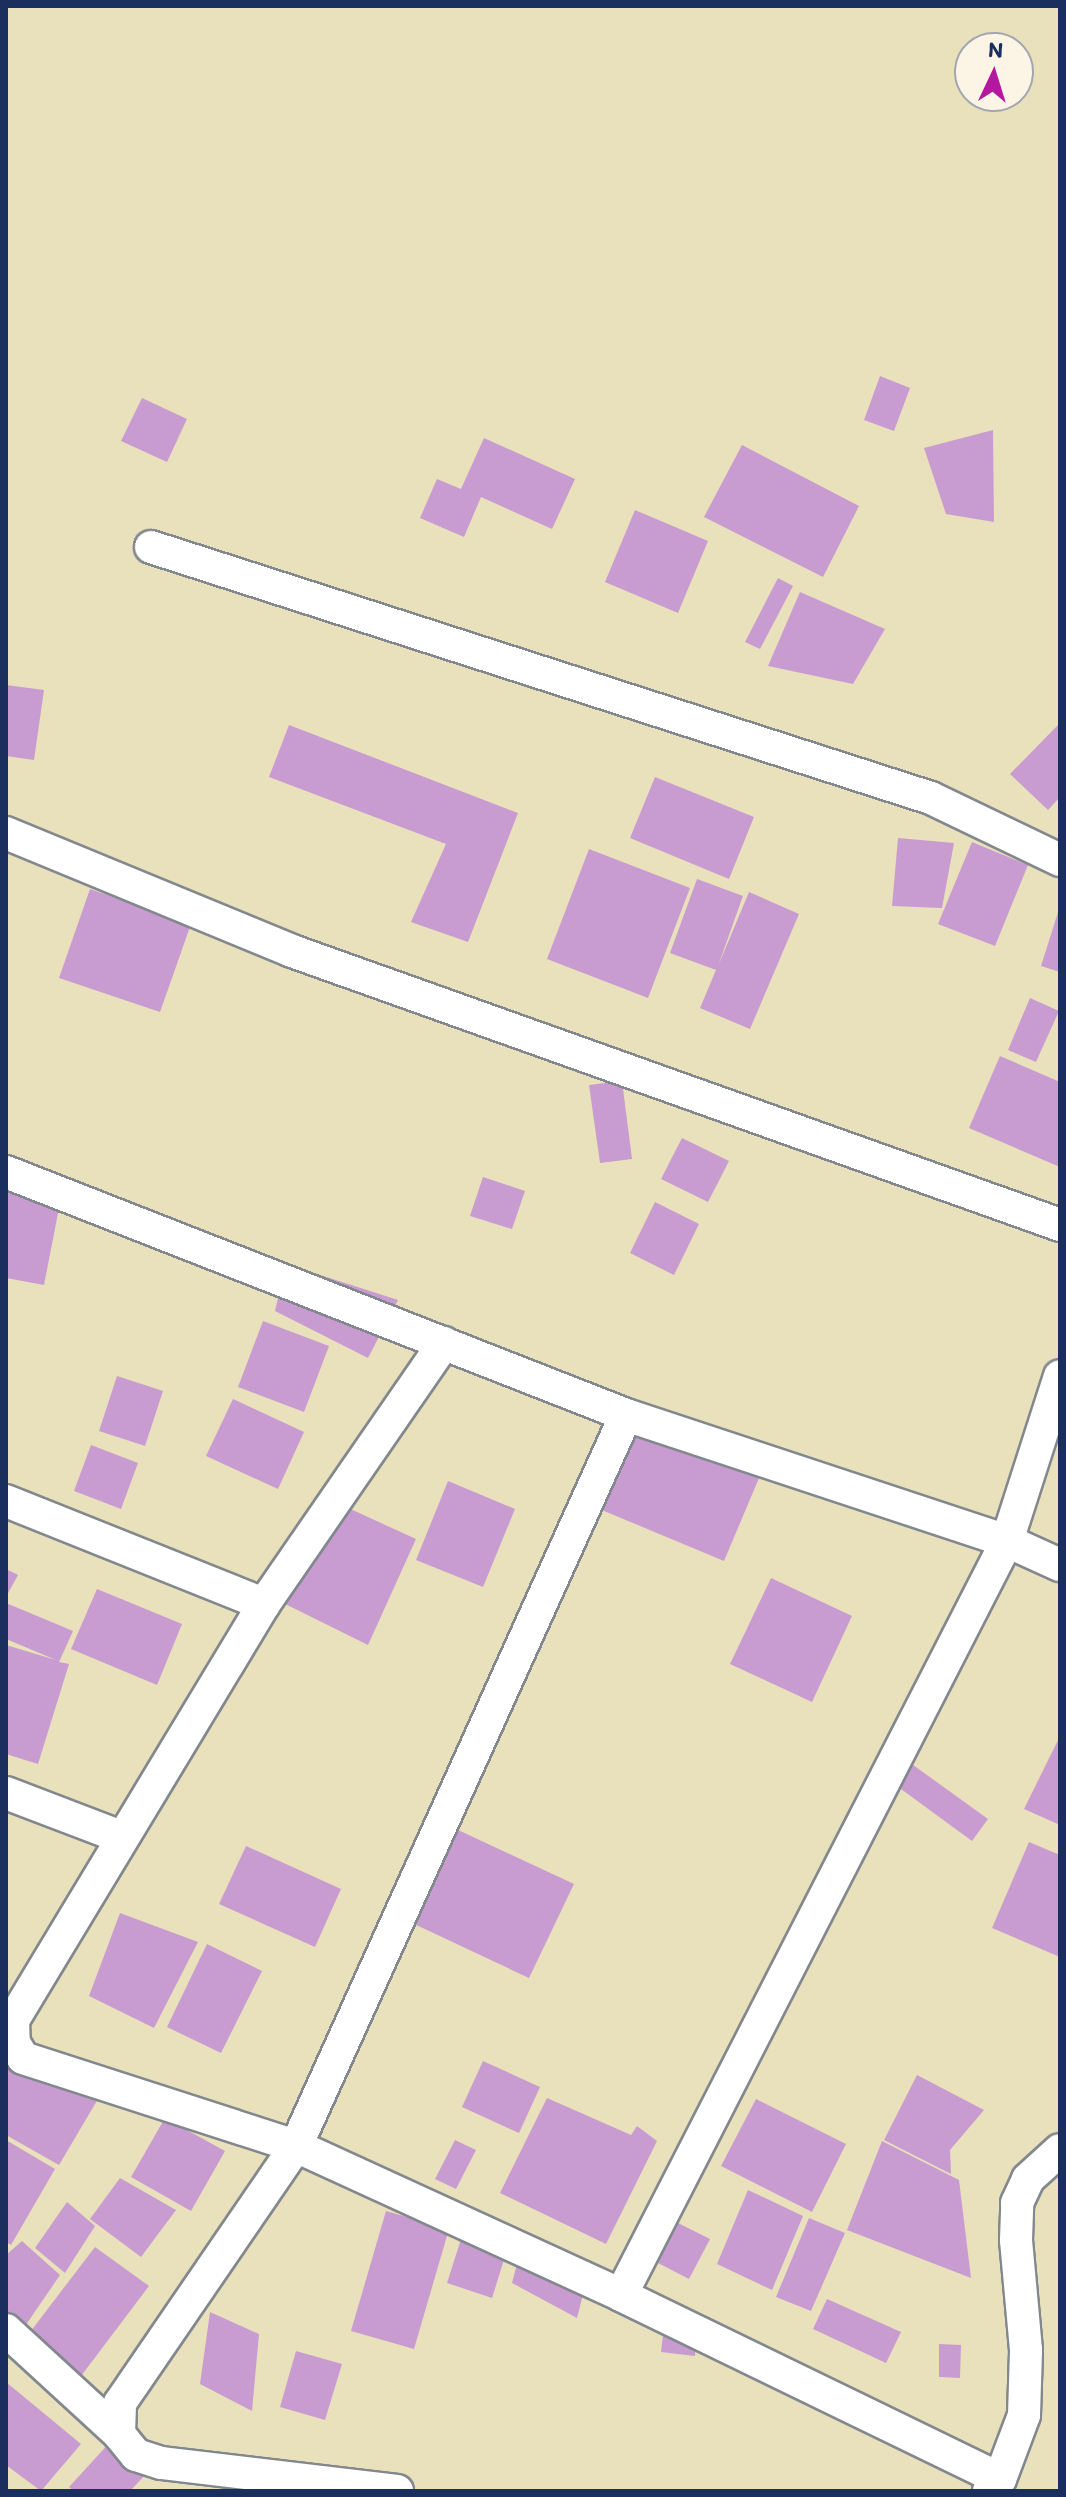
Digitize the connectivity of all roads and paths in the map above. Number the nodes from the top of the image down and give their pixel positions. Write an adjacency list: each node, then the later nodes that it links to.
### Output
1 (151, 547): 3 (street)
2 (6, 833): 5 (street)
3 (1060, 860)
4 (6, 1172): 6 (street)
5 (1060, 1225)
6 (444, 1343): 8 (street); 12 (street)
7 (1060, 1376): 10 (street)
8 (626, 1415): 10 (street); 16 (street)
9 (6, 1501): 12 (street)
10 (1007, 1541): 11 (street); 18 (street)
11 (1060, 1565)
12 (264, 1604): 14 (street)
13 (6, 1793): 14 (street)
14 (121, 1837): 15 (street)
15 (10, 2047): 16 (street)
16 (296, 2146): 18 (street); 20 (street)
17 (1060, 2150): 21 (street)
18 (621, 2295): 21 (street)
19 (6, 2330): 20 (street)
20 (119, 2434): 22 (street)
21 (994, 2485)
22 (397, 2491)

